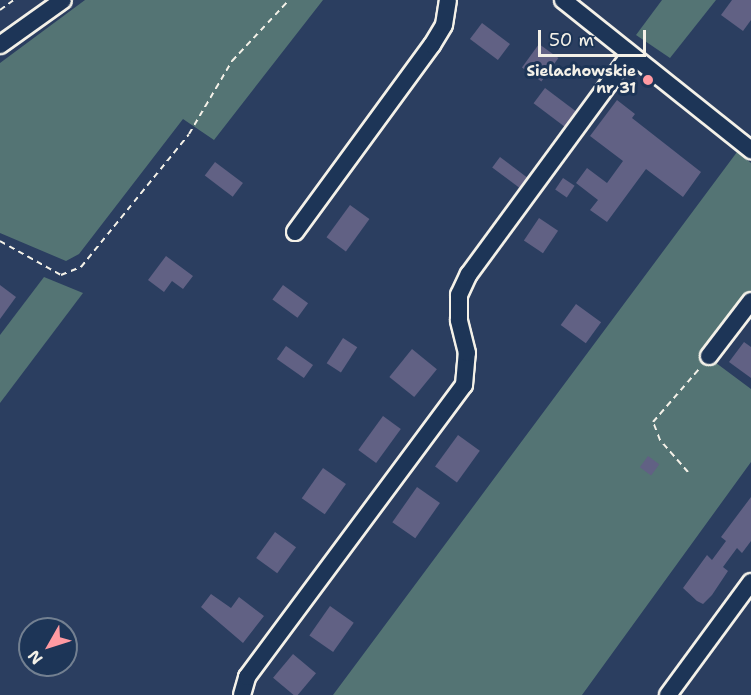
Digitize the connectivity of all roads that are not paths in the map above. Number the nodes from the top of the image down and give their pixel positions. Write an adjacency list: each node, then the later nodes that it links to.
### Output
1 (63, 0): 4 (street)
2 (448, 0): 7 (street)
3 (563, 0): 5 (street)
4 (0, 45)
5 (630, 55): 6 (street); 11 (street)
6 (751, 150)
7 (295, 232)
8 (751, 301): 9 (street)
9 (710, 356)
10 (751, 582): 12 (street)
11 (242, 695)
12 (668, 695)

